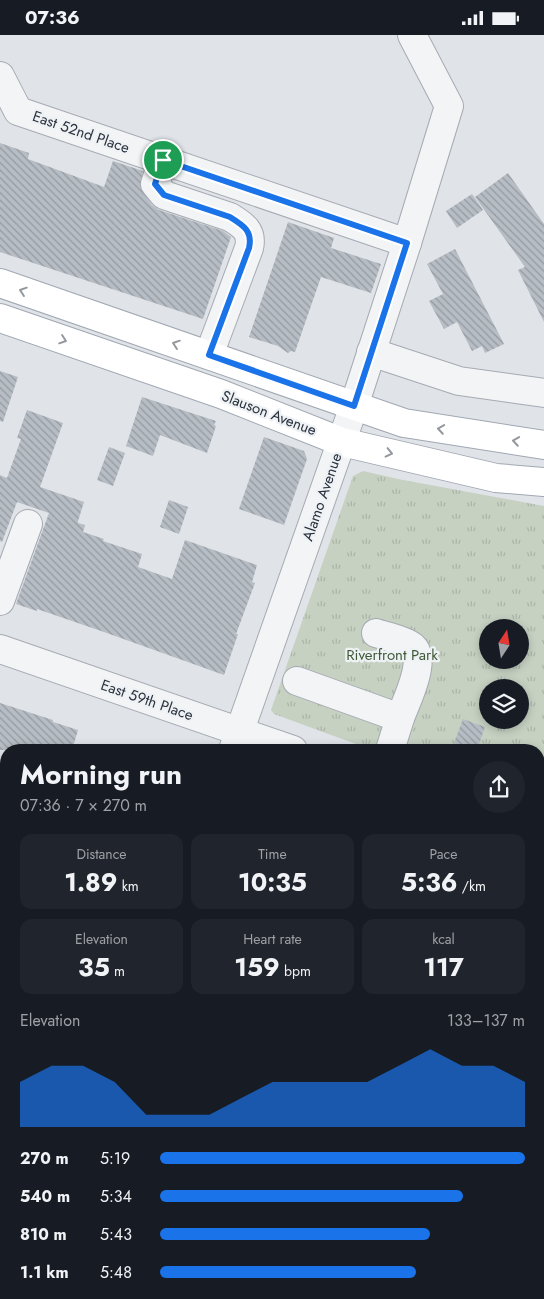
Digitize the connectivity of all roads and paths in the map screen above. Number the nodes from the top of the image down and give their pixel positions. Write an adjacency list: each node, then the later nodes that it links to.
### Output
1 (412, 35): 4 (street, Alamo Avenue)
2 (0, 76): 3 (street, East 52nd Place)
3 (163, 160): 4 (street, East 52nd Place); 8 (street)
4 (407, 243): 7 (street, Alamo Avenue)
5 (0, 283): 8 (main road, one-way to 5)
6 (0, 318): 11 (main road, Slauson Avenue, one-way to 11)
7 (371, 352): 9 (street); 10 (street, Alamo Avenue)
8 (209, 355): 10 (main road)
9 (544, 393)
10 (354, 406): 11 (street, Alamo Avenue); 12 (main road, one-way to 10)
11 (342, 442): 13 (main road, Slauson Avenue, one-way to 13); 20 (street, Alamo Avenue)
12 (544, 445)
13 (544, 482)
14 (28, 524): 15 (street)
15 (0, 601)
16 (376, 633): 19 (street)
17 (0, 649): 20 (street, East 59th Place)
18 (297, 681): 19 (street)
19 (400, 718): 22 (street)
20 (237, 741): 21 (street, East 59th Place)
21 (256, 744)
22 (392, 744)

